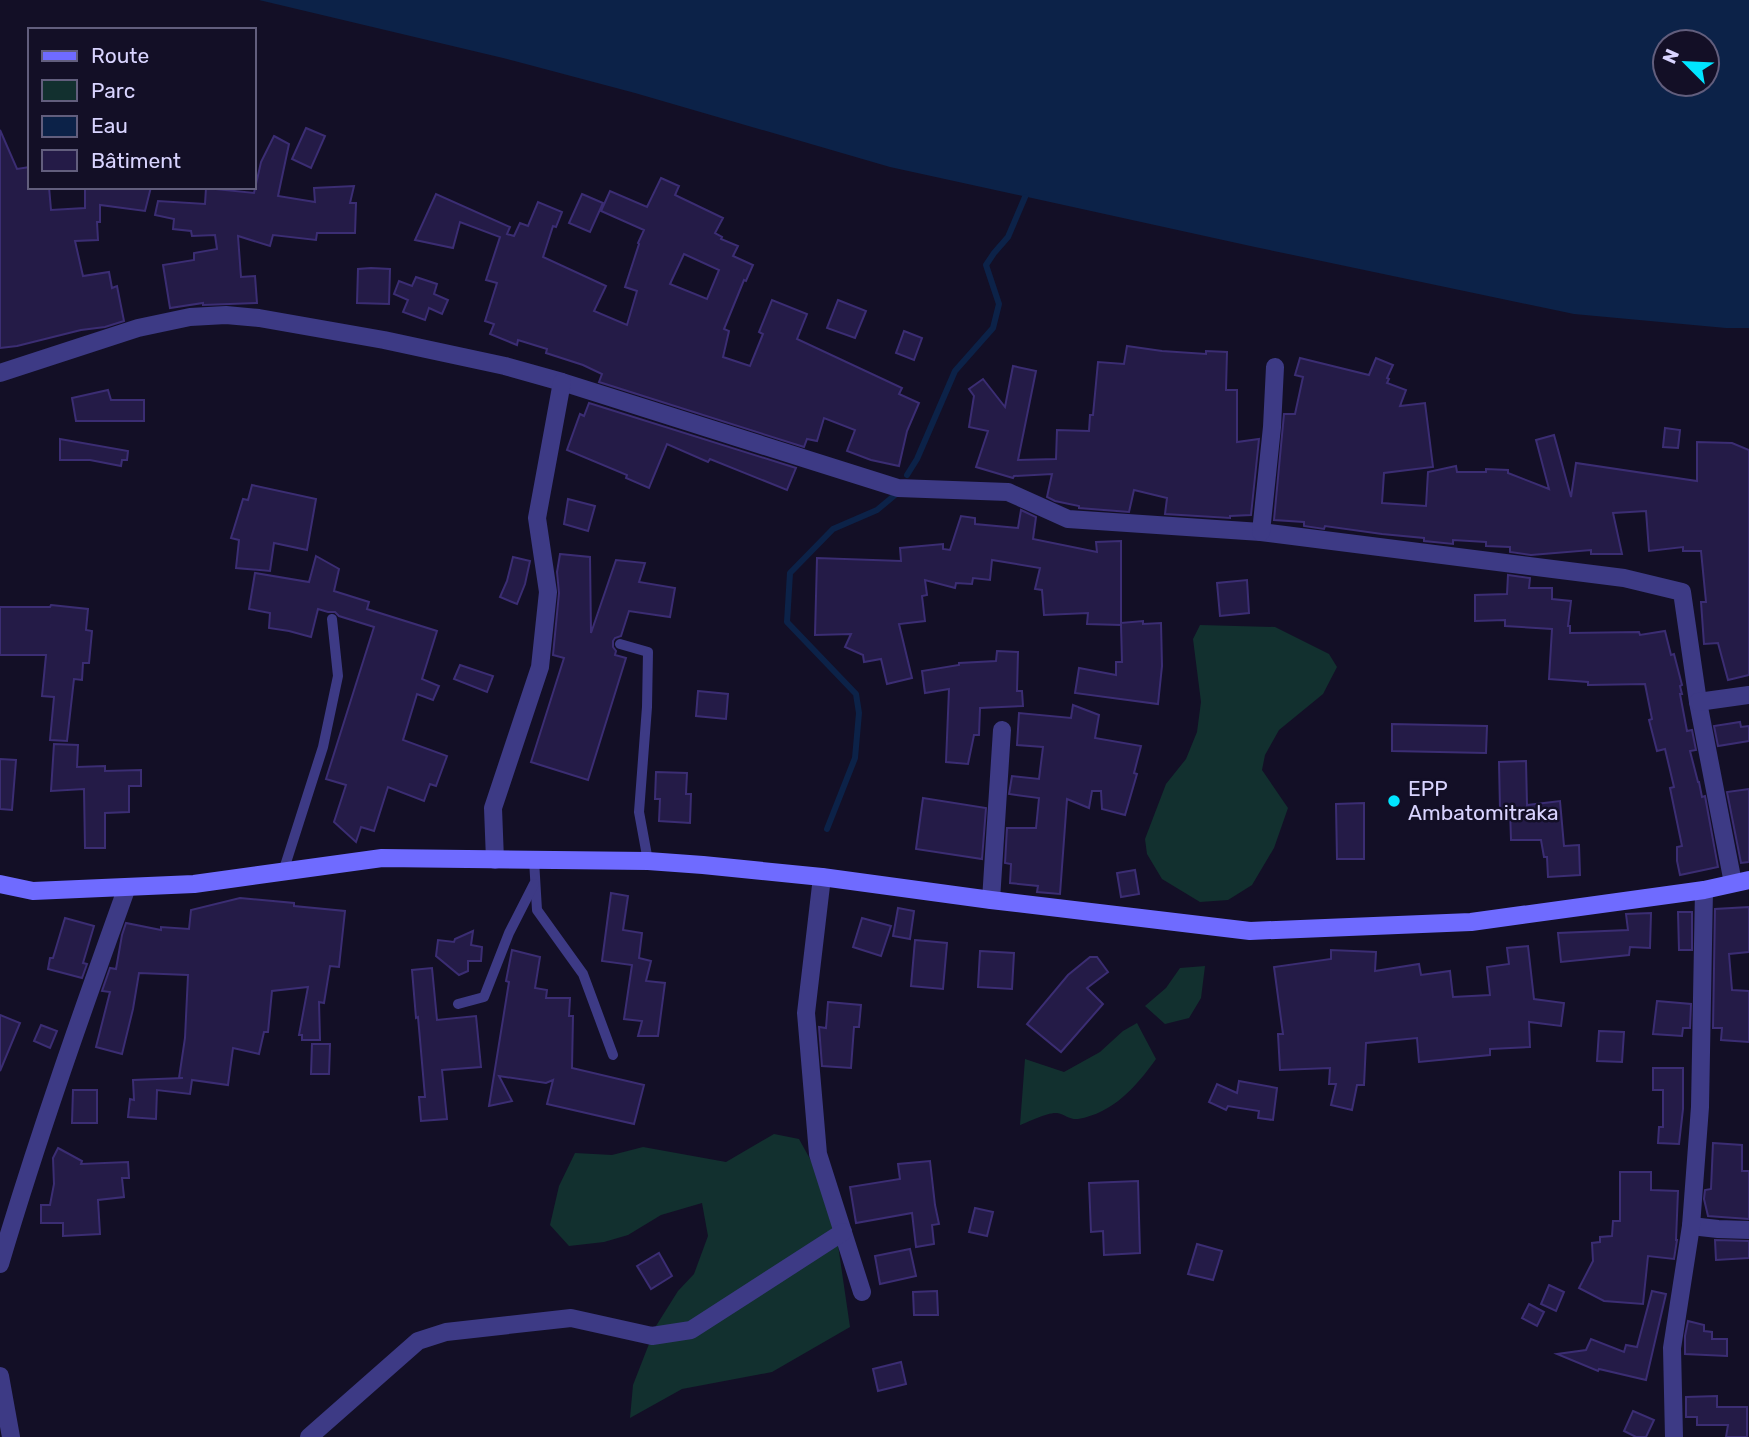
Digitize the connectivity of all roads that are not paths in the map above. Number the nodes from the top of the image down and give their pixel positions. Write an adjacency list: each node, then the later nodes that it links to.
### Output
1 (1275, 367): 4 (street)
2 (0, 373): 3 (street)
3 (562, 382): 4 (street); 10 (street)
4 (1261, 532): 8 (street)
5 (332, 619): 13 (lane)
6 (620, 644): 12 (lane)
7 (1749, 695): 8 (street)
8 (1698, 702): 16 (street)
9 (1002, 730): 20 (street)
10 (495, 860): 11 (main road); 13 (main road)
11 (534, 860): 12 (main road); 15 (lane)
12 (648, 861): 14 (main road)
13 (283, 872): 18 (main road)
14 (822, 877): 20 (main road); 25 (street)
15 (535, 881): 21 (lane); 22 (lane)
16 (1741, 881): 19 (main road)
17 (0, 884): 18 (main road)
18 (127, 887): 26 (street)
19 (1704, 890): 20 (main road); 23 (street)
20 (991, 900)
21 (458, 1004)
22 (613, 1055)
23 (1690, 1226): 24 (street); 31 (street)
24 (1749, 1230)
25 (844, 1232): 27 (street); 30 (street)
26 (0, 1264)
27 (862, 1292)
28 (0, 1376): 29 (street)
29 (11, 1437)
30 (309, 1437)
31 (1674, 1437)

